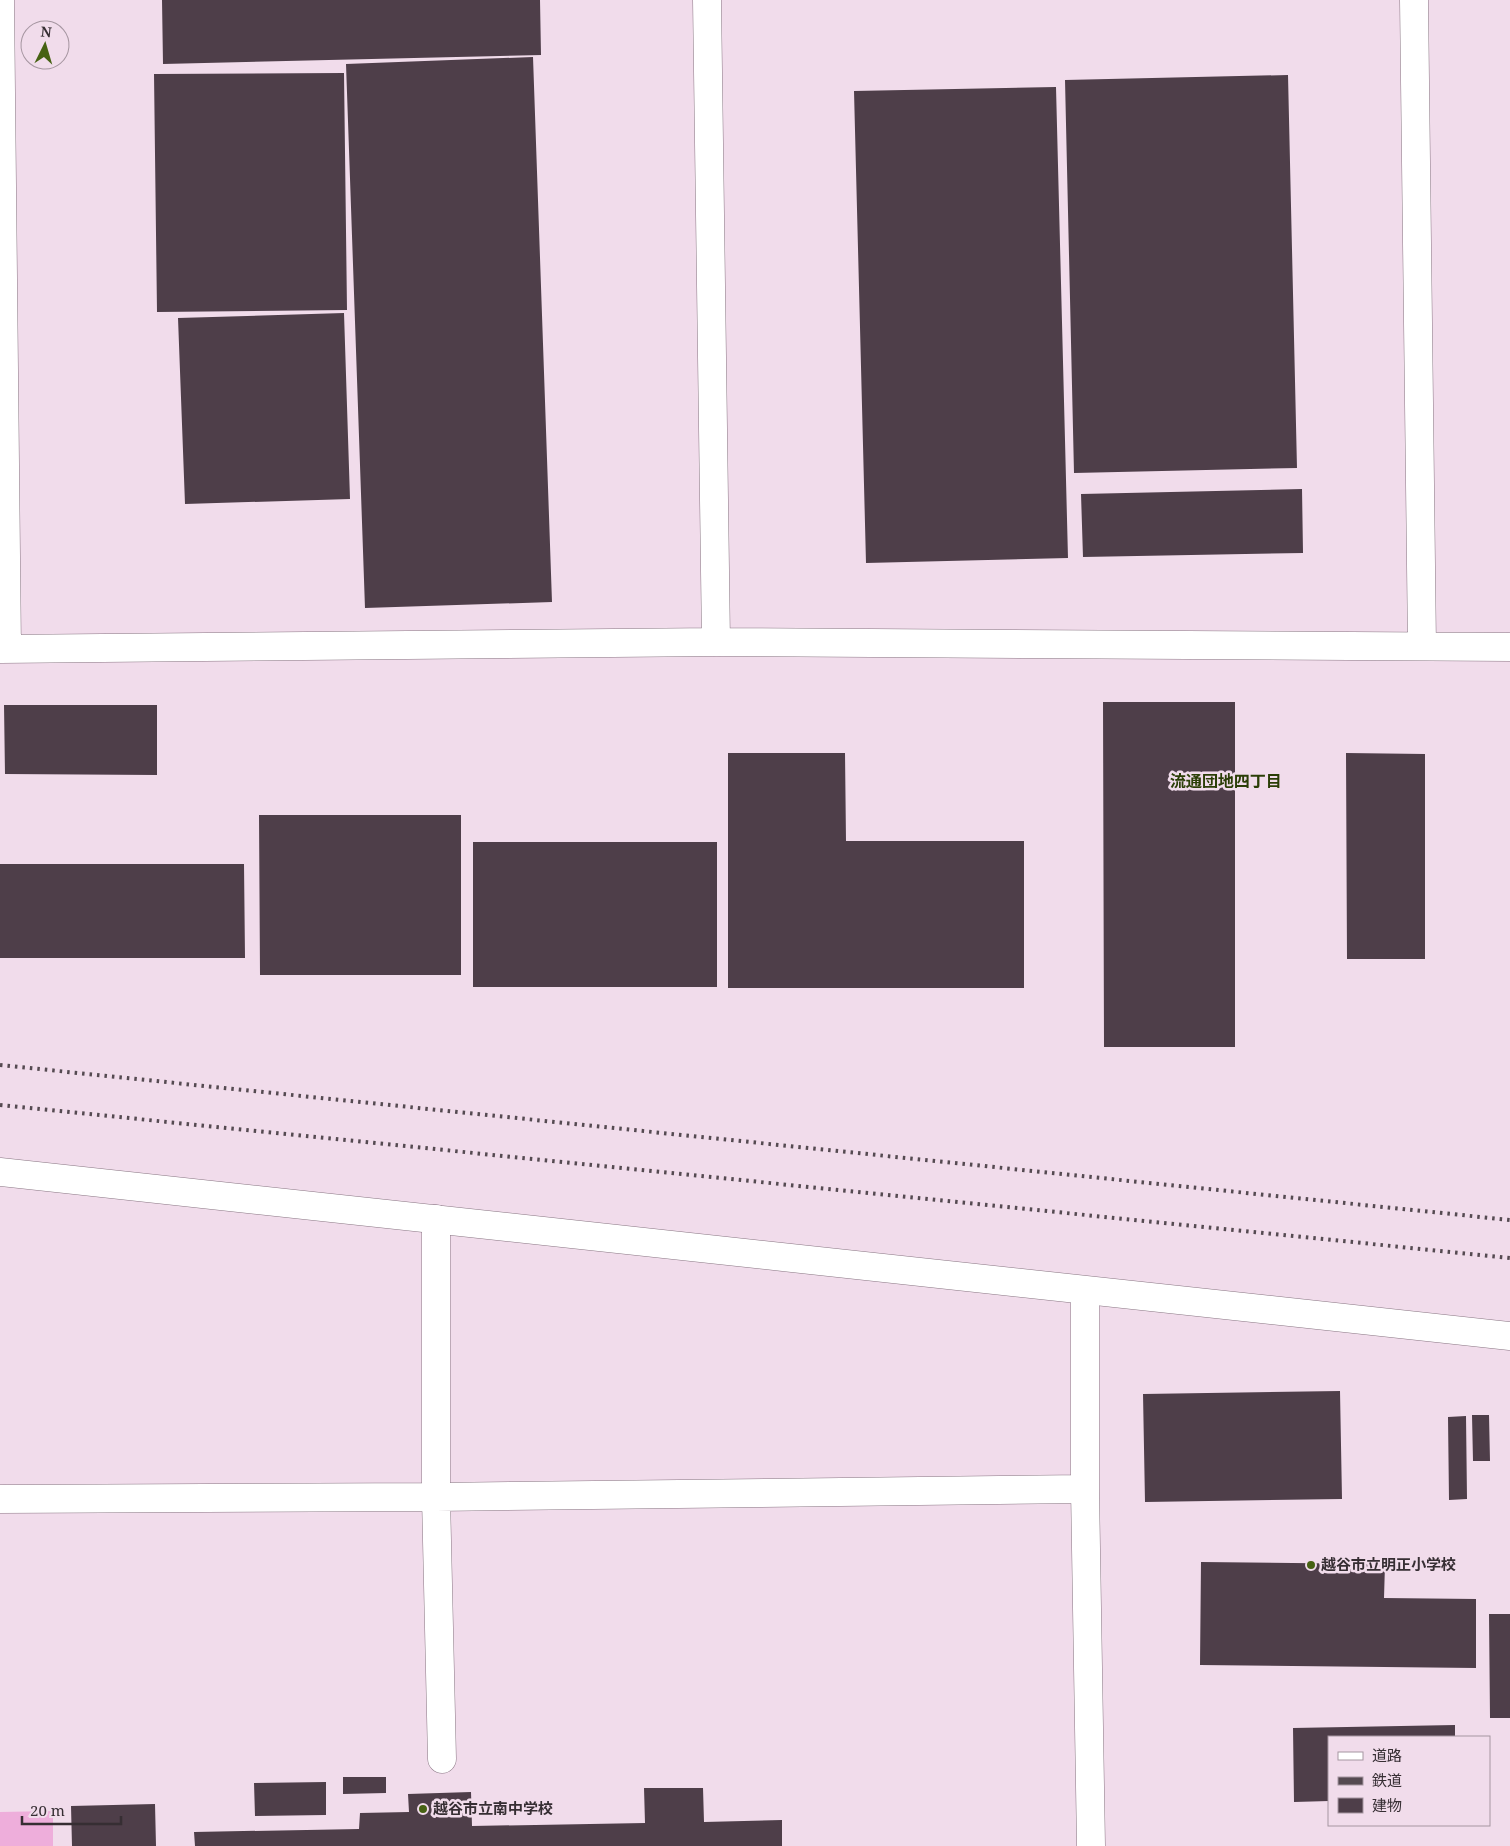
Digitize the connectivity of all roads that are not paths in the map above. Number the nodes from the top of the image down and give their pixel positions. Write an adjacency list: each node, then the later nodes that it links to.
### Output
1 (0, 0): 7 (street)
2 (707, 0): 4 (street)
3 (1414, 0): 5 (street)
4 (716, 642): 5 (street); 7 (street)
5 (1422, 646): 6 (street)
6 (1510, 647)
7 (4, 649)
8 (0, 1172): 9 (street)
9 (436, 1219): 10 (street); 13 (street)
10 (1085, 1291): 11 (street); 12 (street)
11 (1510, 1336)
12 (1085, 1489): 13 (street); 16 (street)
13 (436, 1497): 14 (street); 15 (street)
14 (0, 1499)
15 (442, 1759)
16 (1091, 1846)

